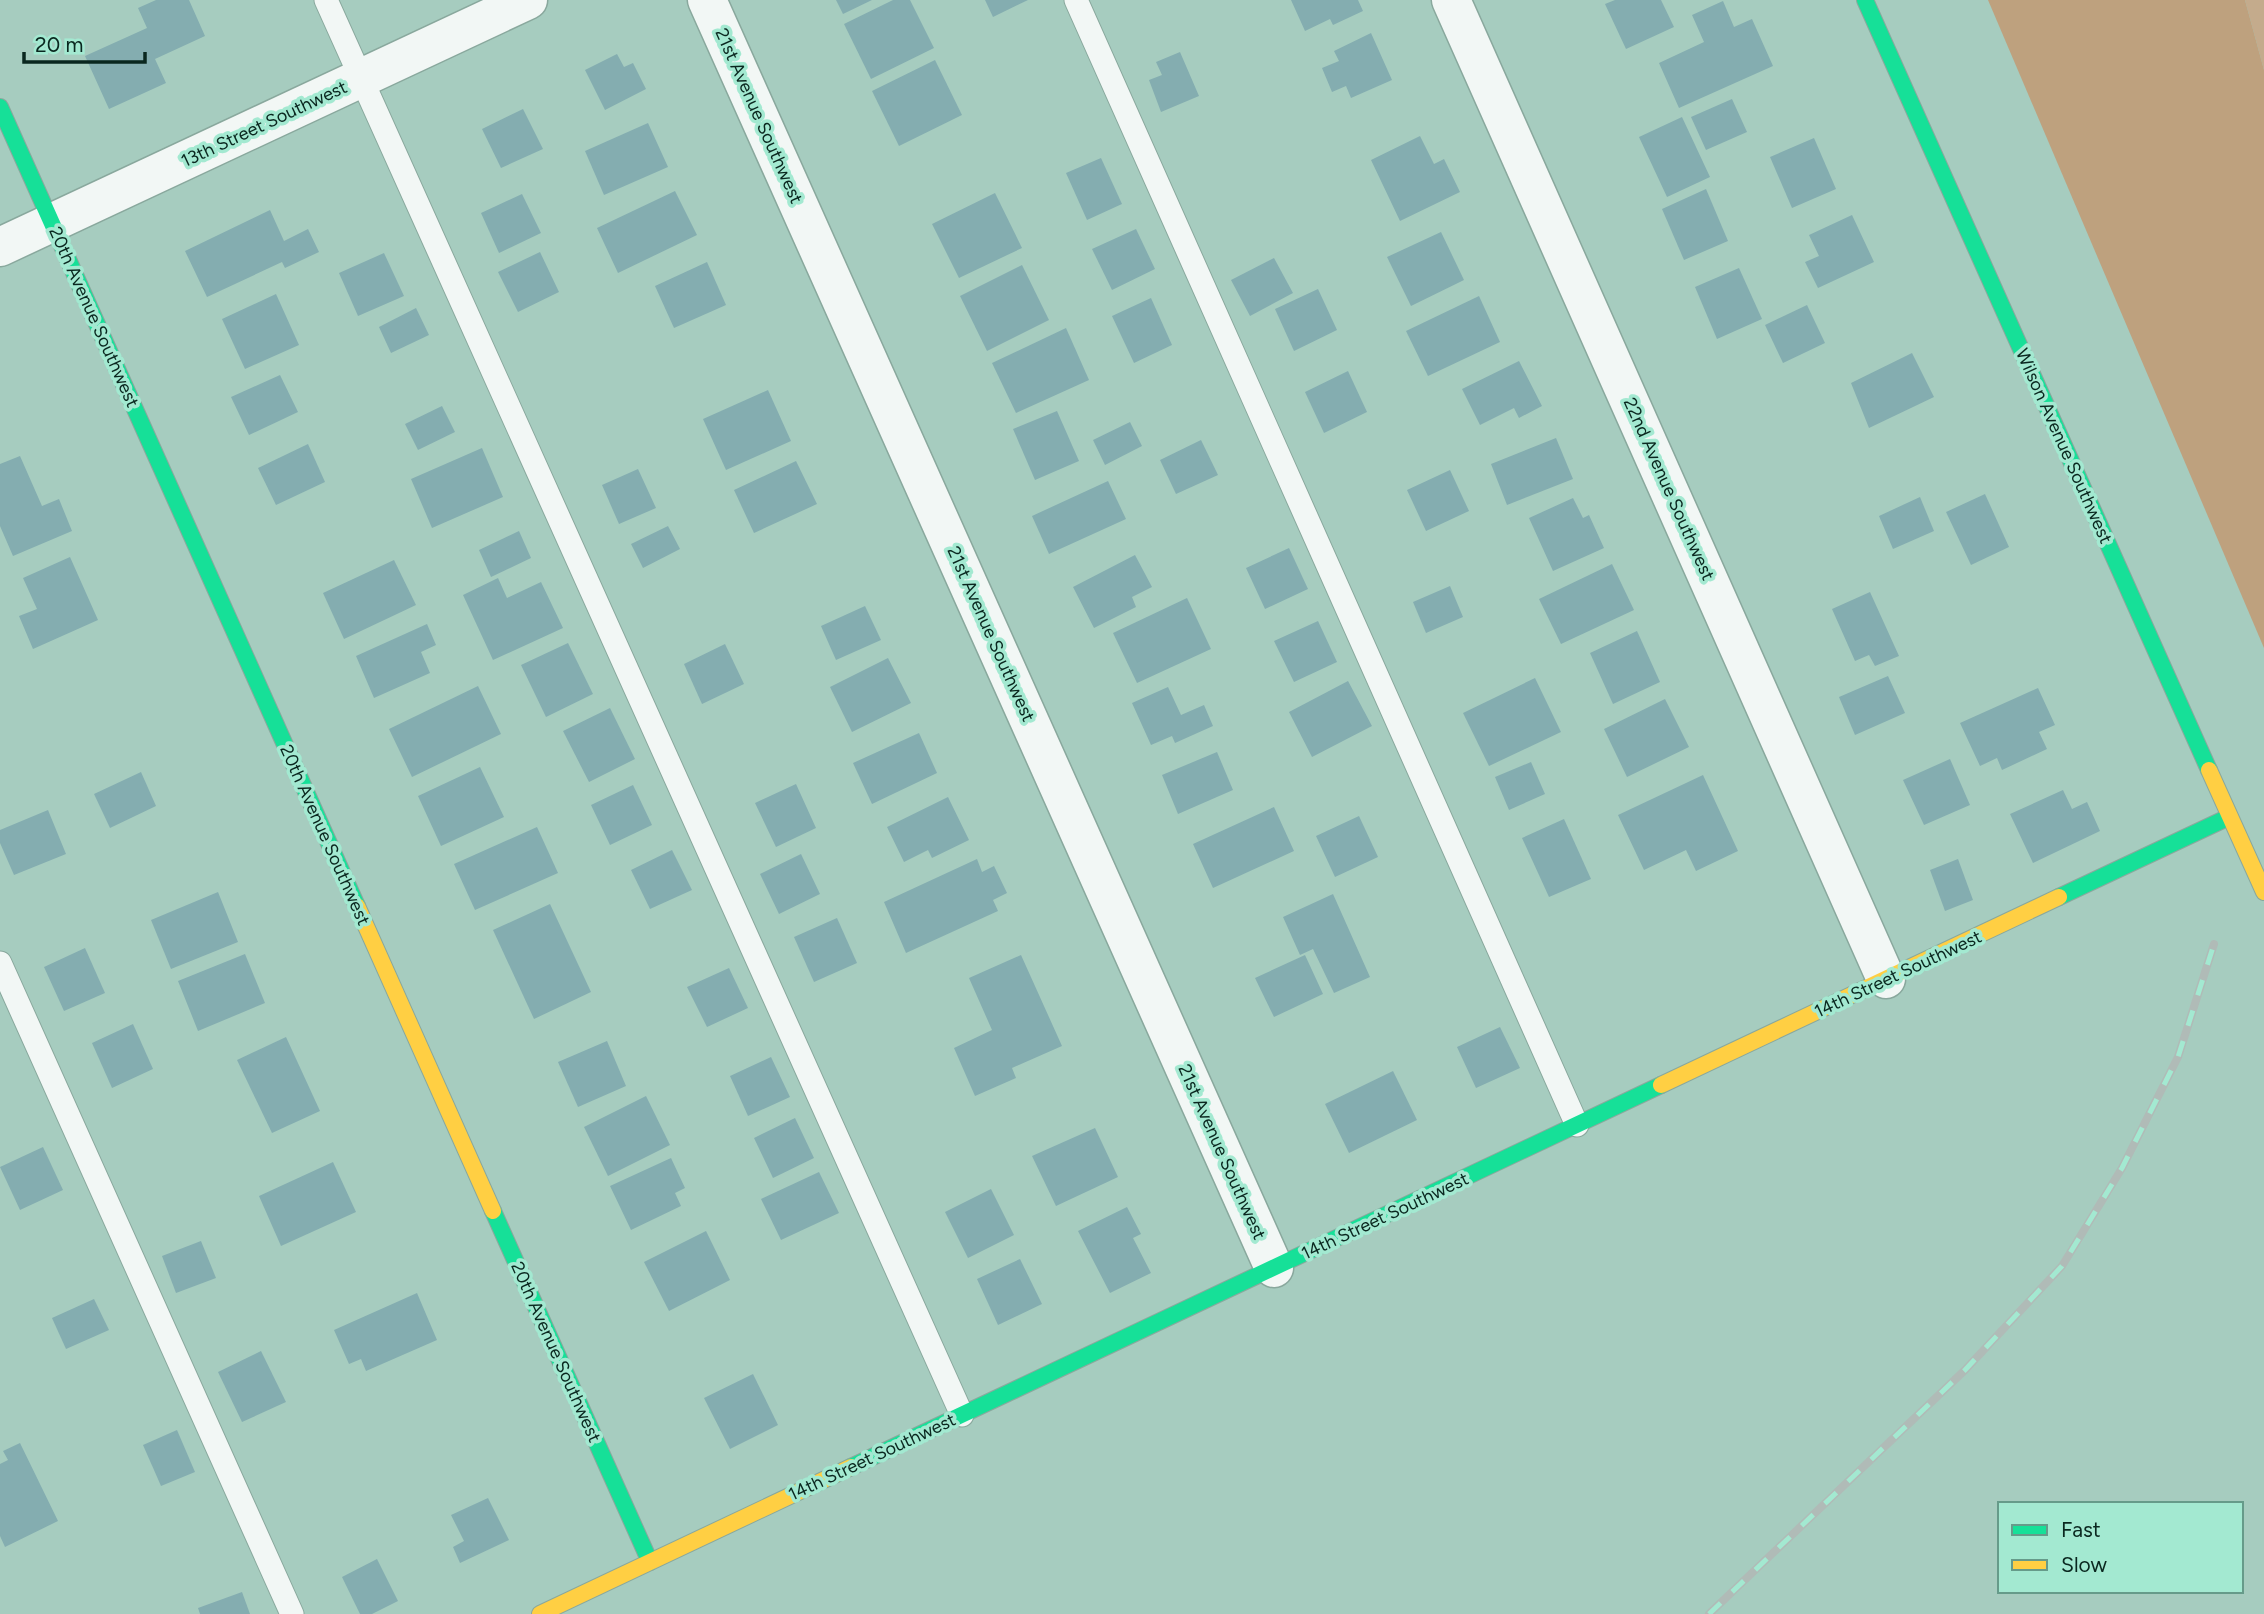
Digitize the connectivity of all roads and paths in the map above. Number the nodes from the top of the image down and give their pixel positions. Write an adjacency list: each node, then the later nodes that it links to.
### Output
1 (326, 0): 7 (lane)
2 (528, 0): 7 (street, 13th Street Southwest)
3 (708, 0): 16 (street, 21st Avenue Southwest)
4 (1076, 0): 15 (lane)
5 (1451, 0): 14 (street, 22nd Avenue Southwest)
6 (1865, 0): 11 (street, Wilson Avenue Southwest)
7 (362, 78): 9 (street, 13th Street Southwest); 17 (lane)
8 (0, 107): 9 (street, 20th Avenue Southwest)
9 (52, 223): 10 (street, 13th Street Southwest); 18 (street, 20th Avenue Southwest)
10 (0, 247)
11 (2229, 817): 12 (street, Wilson Avenue Southwest); 14 (street, 14th Street Southwest)
12 (2264, 892)
13 (0, 963): 19 (lane)
14 (1886, 979): 15 (street, 14th Street Southwest)
15 (1577, 1125): 16 (street, 14th Street Southwest)
16 (1274, 1268): 17 (street, 14th Street Southwest)
17 (962, 1415): 18 (street, 14th Street Southwest)
18 (650, 1562): 20 (street, 14th Street Southwest)
19 (292, 1614)
20 (540, 1614)

